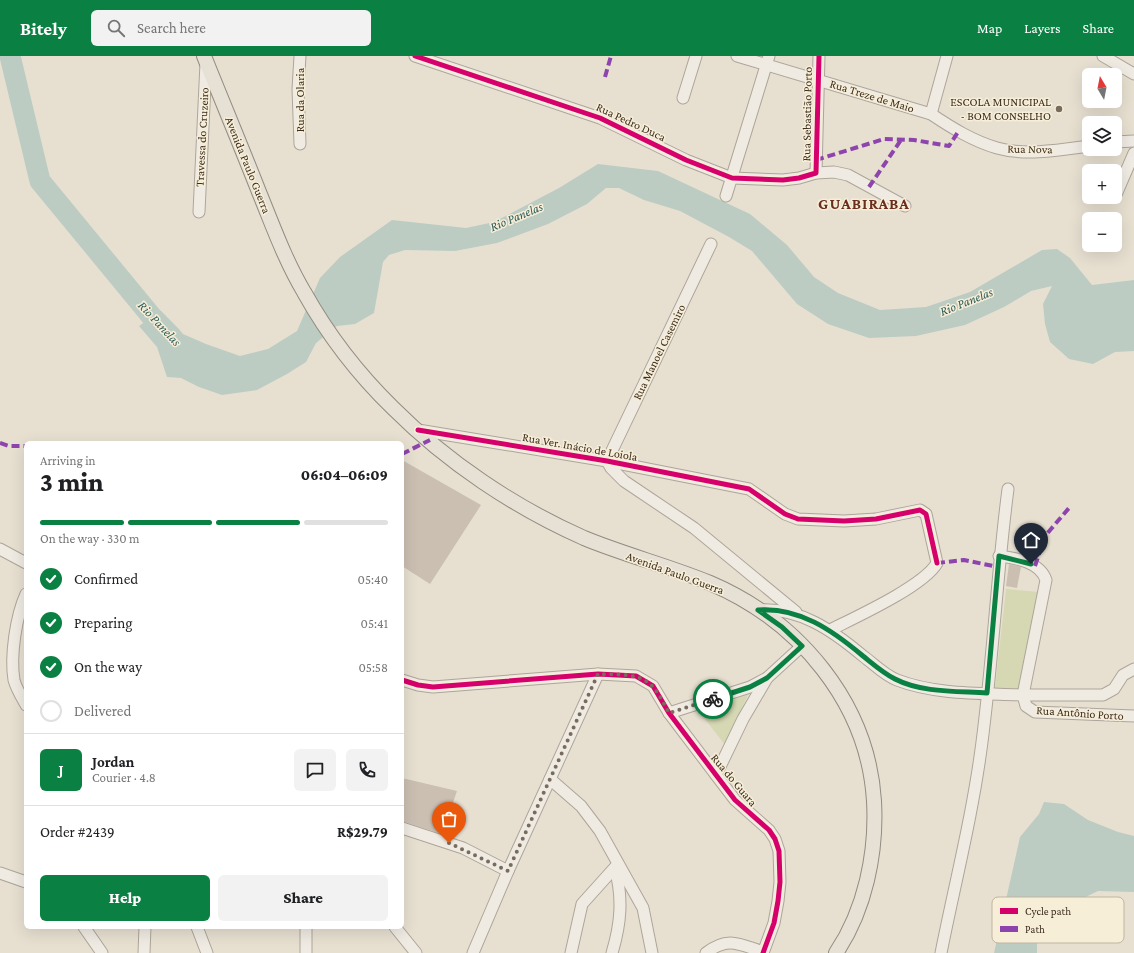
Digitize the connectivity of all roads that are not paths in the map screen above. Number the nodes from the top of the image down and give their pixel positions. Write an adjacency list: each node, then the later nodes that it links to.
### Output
1 (300, 56): 16 (street, Rua da Olaria)
2 (415, 56): 20 (street, Rua Pedro Duca)
3 (696, 56): 12 (street)
4 (737, 56): 9 (street, Rua Treze de Maio)
5 (819, 56): 11 (street, Rua Sebastião Porto)
6 (947, 56): 13 (street)
7 (1103, 56): 10 (street)
8 (205, 59): 24 (street, Travessa do Cruzeiro); 26 (main road, Avenida Paulo Guerra)
9 (768, 60): 11 (street, Rua Treze de Maio); 20 (street)
10 (1133, 69)
11 (818, 79): 13 (street, Rua Treze de Maio); 19 (street, Rua Sebastião Porto)
12 (683, 98)
13 (931, 114): 17 (street, Rua Nova)
14 (1134, 141): 15 (street)
15 (1122, 142)
16 (300, 144)
17 (1082, 147)
18 (1134, 153): 21 (street)
19 (816, 173): 20 (street, Rua Pedro Duca); 23 (street, Rua Pedro Duca)
20 (732, 178): 22 (street)
21 (1122, 181)
22 (726, 196)
23 (905, 206)
24 (199, 212)
25 (711, 244): 27 (street, Rua Manoel Casemiro)
26 (418, 430): 27 (street, Rua Ver. Inácio de Loiola); 33 (main road, Avenida Paulo Guerra)
27 (607, 461): 34 (street); 35 (street, Rua Ver. Inácio de Loiola)
28 (1008, 489): 30 (street)
29 (0, 549): 31 (street)
30 (999, 556): 41 (street); 42 (street)
31 (24, 562)
32 (24, 598): 43 (street)
33 (758, 610): 34 (street); 36 (main road, Avenida Paulo Guerra)
34 (800, 615): 35 (street, Rua Antônio Porto)
35 (830, 630): 41 (street, Rua Antônio Porto)
36 (802, 646): 39 (street); 71 (main road, Avenida Paulo Guerra)
37 (1134, 669): 42 (street)
38 (598, 674): 40 (street, Rua do Guara); 44 (street, Rua do Guara); 47 (street)
39 (767, 678): 44 (street); 46 (street)
40 (404, 681)
41 (987, 693): 42 (street, Rua Antônio Porto); 72 (street)
42 (1023, 695): 45 (street, Rua Antônio Porto)
43 (24, 701)
44 (669, 713): 46 (street, Rua do Guara)
45 (1134, 716)
46 (716, 775): 59 (street, Rua do Guara)
47 (550, 779): 49 (street); 50 (street)
48 (404, 829): 50 (street)
49 (617, 866): 58 (street); 66 (street); 67 (street)
50 (508, 871): 65 (street)
51 (0, 873): 52 (street)
52 (24, 881)
53 (85, 929): 60 (street)
54 (145, 929): 61 (street)
55 (198, 929): 62 (street)
56 (306, 929): 63 (street)
57 (397, 929): 64 (street)
58 (649, 933): 68 (street); 69 (street)
59 (757, 952): 70 (street)
60 (102, 953)
61 (144, 953)
62 (207, 953)
63 (306, 953)
64 (416, 953)
65 (474, 953)
66 (571, 953)
67 (612, 953)
68 (644, 953)
69 (652, 953)
70 (706, 953)
71 (836, 953)
72 (941, 953)

